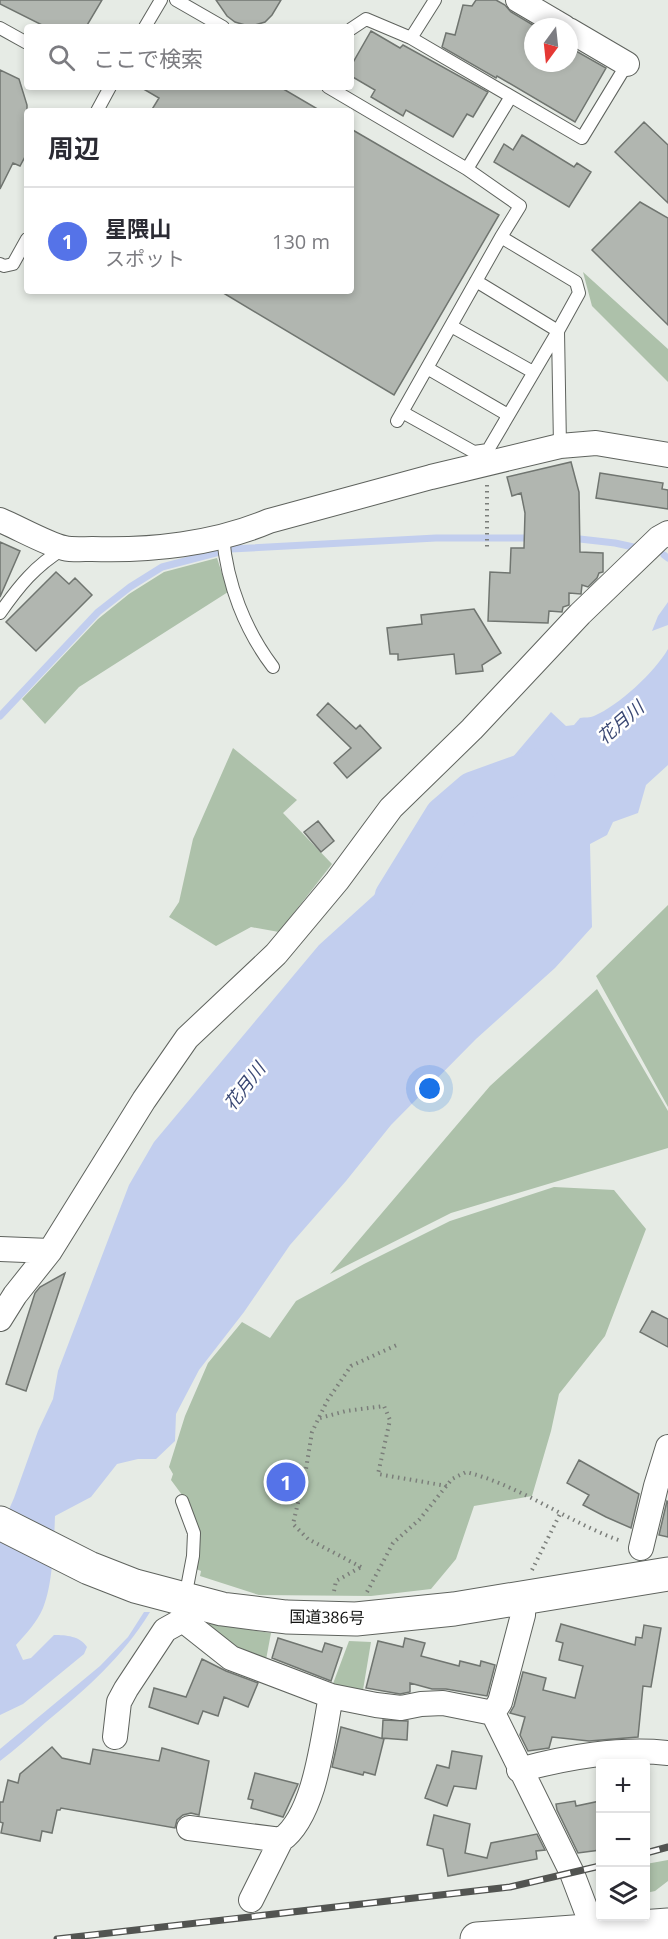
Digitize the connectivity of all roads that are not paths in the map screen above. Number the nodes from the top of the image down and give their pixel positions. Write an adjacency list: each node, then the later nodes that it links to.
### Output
1 (161, 0): 6 (lane)
2 (176, 0): 7 (lane)
3 (435, 0): 11 (lane)
4 (518, 0): 5 (street)
5 (549, 18)
6 (147, 24)
7 (218, 24)
8 (354, 27): 11 (lane)
9 (0, 28): 12 (lane)
10 (578, 35): 13 (street)
11 (411, 38): 16 (lane)
12 (24, 41)
13 (627, 64): 16 (lane)
14 (108, 90): 17 (lane)
15 (333, 90): 18 (lane)
16 (510, 98): 18 (lane)
17 (98, 108)
18 (466, 169): 19 (lane)
19 (501, 237): 22 (lane); 24 (lane)
20 (24, 244): 21 (lane)
21 (0, 264)
22 (476, 281): 23 (lane); 24 (lane)
23 (451, 326): 25 (lane); 26 (lane)
24 (558, 331): 26 (lane); 28 (lane)
25 (427, 368): 27 (lane); 27 (lane)
26 (533, 372): 27 (lane)
27 (508, 415)
28 (560, 446): 29 (street); 32 (street)
29 (668, 455)
30 (0, 520): 33 (street)
31 (668, 533): 37 (street)
32 (223, 545): 33 (street); 35 (lane)
33 (64, 548): 34 (lane)
34 (0, 613)
35 (273, 667)
36 (0, 1249): 37 (street)
37 (50, 1251): 38 (street)
38 (0, 1319)
39 (668, 1447): 42 (street)
40 (182, 1500): 45 (lane)
41 (0, 1523): 45 (main road, 国道386号)
42 (641, 1548)
43 (668, 1574): 44 (main road, 国道386号)
44 (524, 1598): 45 (main road, 国道386号); 47 (street)
45 (184, 1609): 46 (street); 48 (street)
46 (331, 1696): 47 (street); 52 (street)
47 (493, 1713): 50 (street)
48 (115, 1737)
49 (668, 1753): 50 (street)
50 (519, 1770): 55 (street)
51 (189, 1828): 52 (street)
52 (281, 1840): 53 (street)
53 (251, 1900)
54 (668, 1925): 55 (main road)
55 (594, 1931): 56 (main road)
56 (477, 1939)

